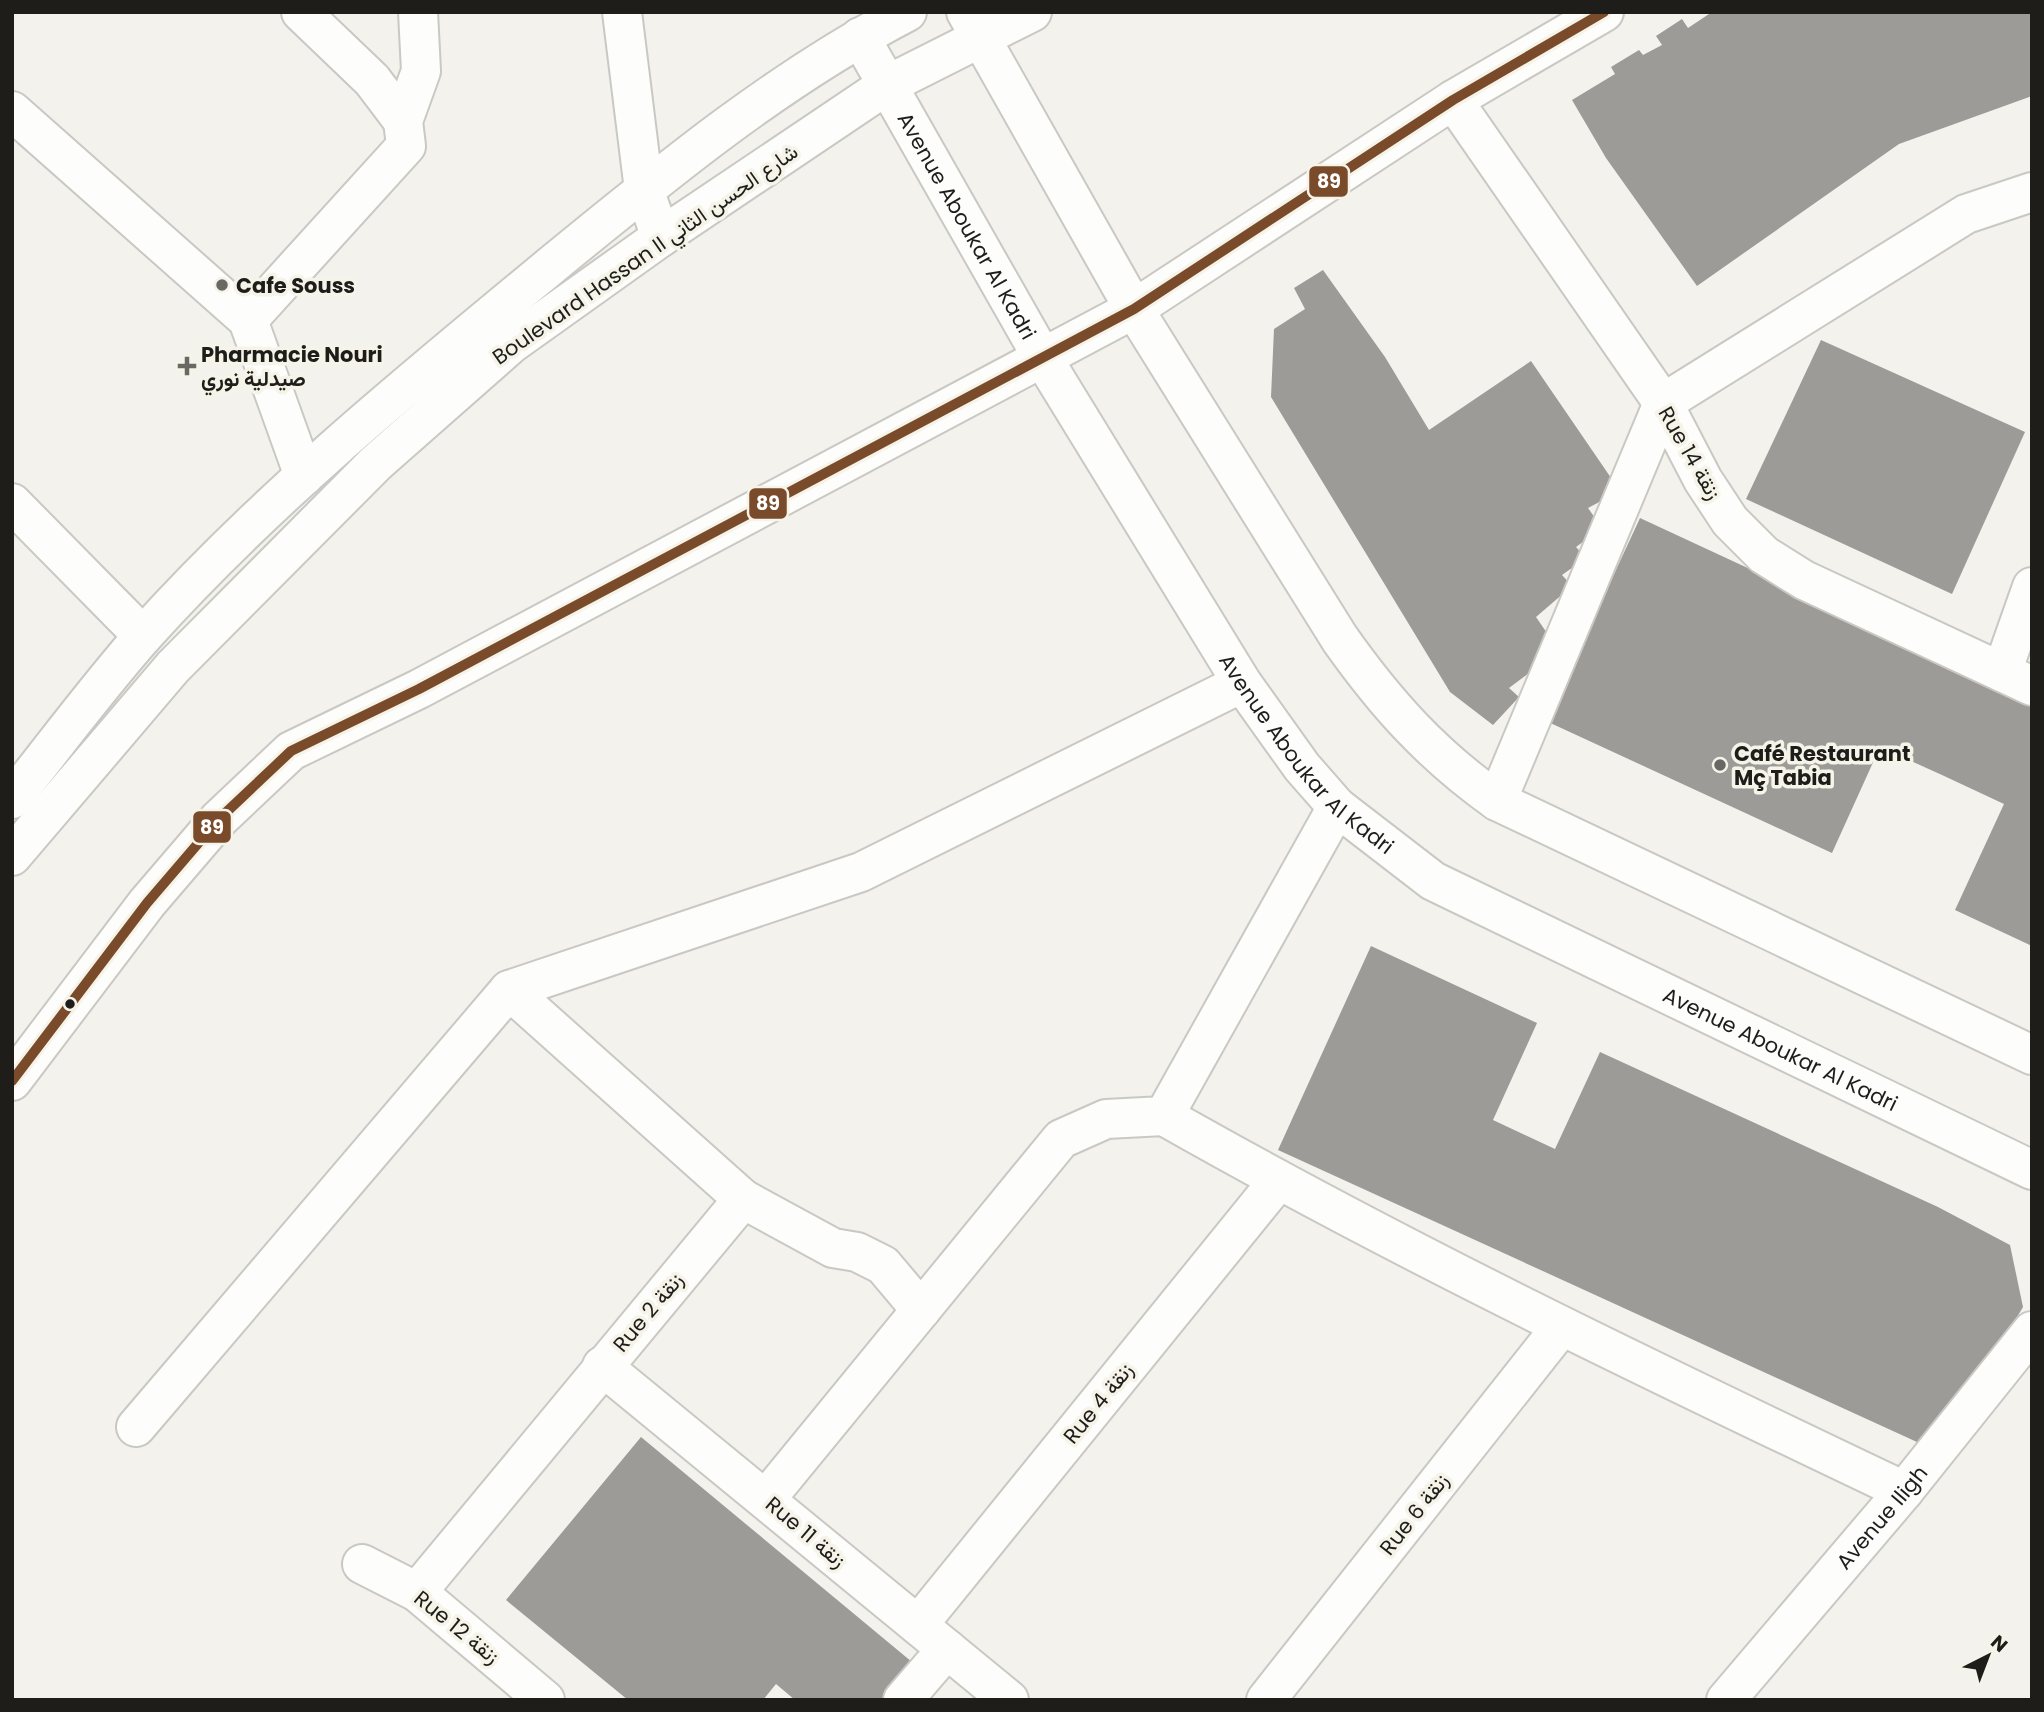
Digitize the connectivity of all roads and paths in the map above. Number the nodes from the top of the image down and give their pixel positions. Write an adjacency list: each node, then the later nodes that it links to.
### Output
1 (301, 12): 12 (street)
2 (418, 12): 12 (street)
3 (622, 12): 13 (street)
4 (907, 12): 8 (street, Boulevard Hassan II شارع الحسن الثاني)
5 (1032, 12): 7 (street, Boulevard Hassan II شارع الحسن الثاني)
6 (1604, 12): 10 (street)
7 (974, 25): 9 (street, Boulevard Hassan II شارع الحسن الثاني); 16 (street)
8 (860, 37): 9 (street, Avenue Aboukar Al Kadri); 13 (street, Boulevard Hassan II شارع الحسن الثاني)
9 (887, 85): 15 (street, Boulevard Hassan II شارع الحسن الثاني); 18 (street, Avenue Aboukar Al Kadri)
10 (1453, 100): 16 (street); 19 (street, Rue 14 زنقة)
11 (12, 111): 17 (street)
12 (404, 121): 17 (street)
13 (644, 190): 15 (street); 20 (street, Boulevard Hassan II شارع الحسن الثاني)
14 (2032, 192): 19 (street)
15 (661, 237): 29 (street, Boulevard Hassan II شارع الحسن الثاني)
16 (1134, 309): 18 (street); 27 (street)
17 (248, 320): 20 (street)
18 (1042, 357): 25 (street, Avenue Aboukar Al Kadri); 32 (street)
19 (1663, 403): 24 (street, Rue 14 زنقة); 27 (street)
20 (304, 476): 23 (street, Boulevard Hassan II شارع الحسن الثاني)
21 (12, 503): 23 (street)
22 (2032, 587): 24 (street)
23 (144, 636): 26 (street, Boulevard Hassan II شارع الحسن الثاني)
24 (2017, 679)
25 (1242, 683): 28 (street, Avenue Aboukar Al Kadri); 30 (street)
26 (12, 799)
27 (1497, 801): 31 (street)
28 (1337, 807): 33 (street); 34 (street, Avenue Aboukar Al Kadri)
29 (12, 856)
30 (509, 990): 36 (street); 41 (street)
31 (2032, 1055)
32 (12, 1081)
33 (1164, 1116): 35 (street); 37 (street)
34 (2032, 1170)
35 (1278, 1181): 38 (street); 46 (street, Rue 4 زنقة)
36 (743, 1199): 37 (street); 40 (street, Rue 2 زنقة)
37 (921, 1310): 43 (street)
38 (1561, 1327): 42 (street); 50 (street, Rue 6 زنقة)
39 (2032, 1331): 42 (street, Avenue Iligh)
40 (602, 1366): 43 (street, Rue 11 زنقة); 45 (street, Rue 2 زنقة)
41 (136, 1427)
42 (1904, 1491): 51 (street, Avenue Iligh)
43 (766, 1499): 46 (street, Rue 11 زنقة)
44 (362, 1564): 45 (street, Rue 12 زنقة)
45 (417, 1592): 47 (street, Rue 12 زنقة)
46 (932, 1637): 48 (street, Rue 4 زنقة); 49 (street, Rue 11 زنقة)
47 (545, 1700)
48 (903, 1700)
49 (1009, 1700)
50 (1266, 1700)
51 (1726, 1700)

